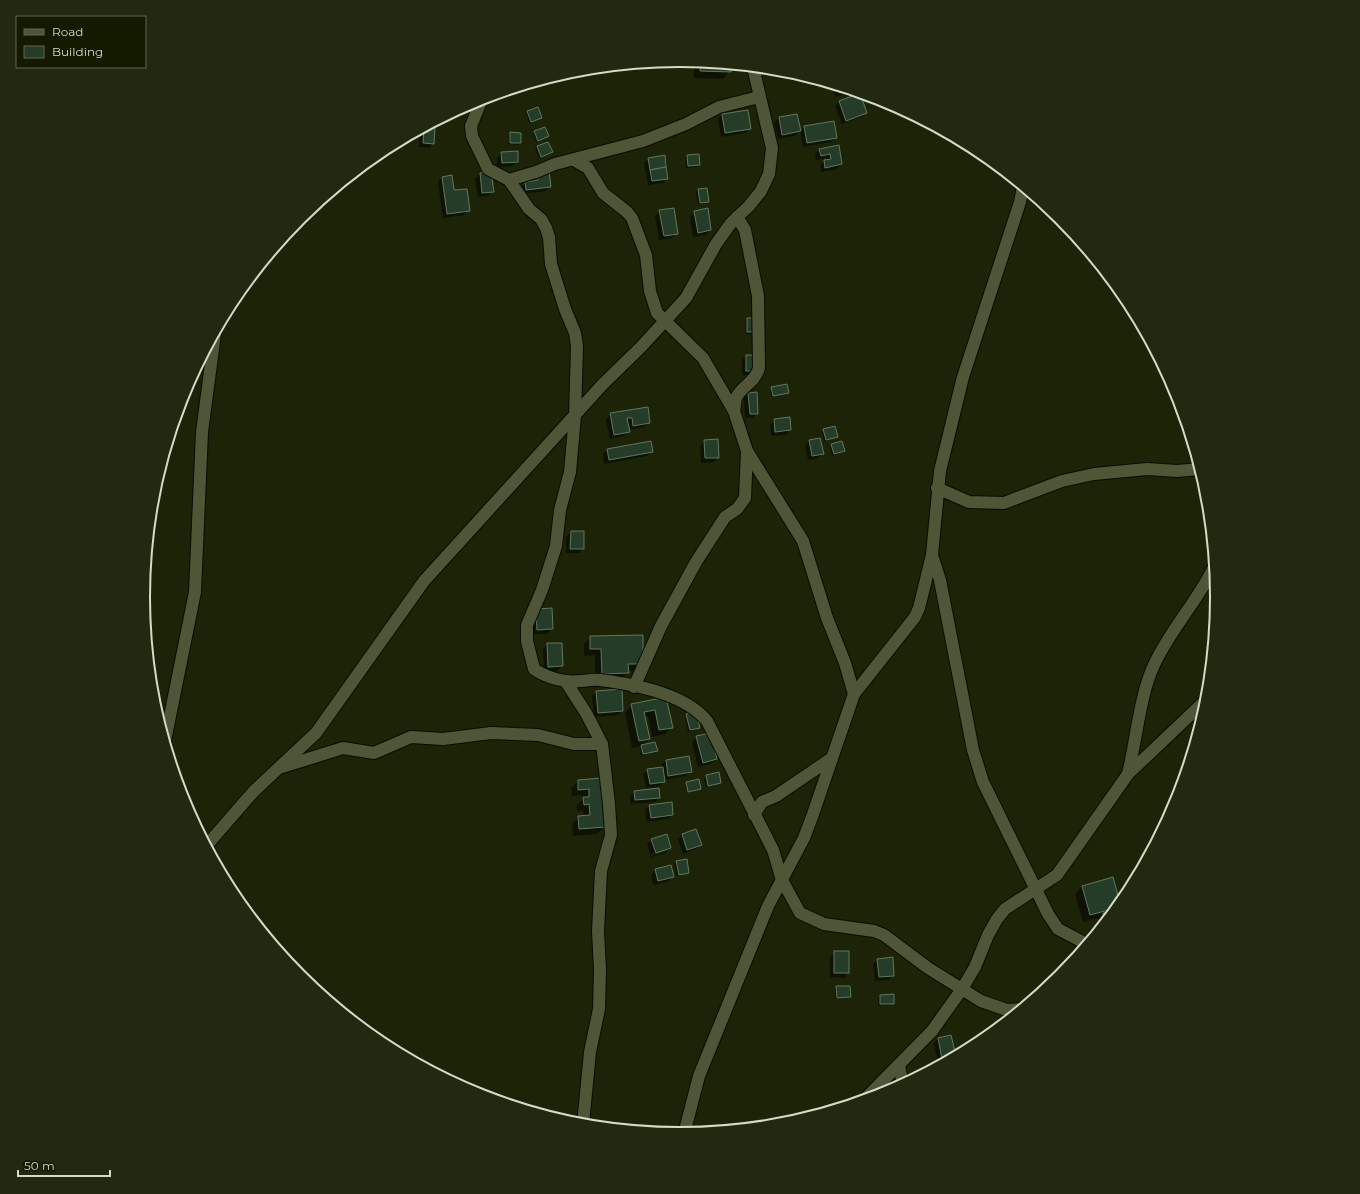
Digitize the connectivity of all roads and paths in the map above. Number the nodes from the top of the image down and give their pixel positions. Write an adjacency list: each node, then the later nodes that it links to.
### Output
1 (753, 73): 2 (street)
2 (759, 97): 4 (street); 9 (street)
3 (477, 107): 7 (street)
4 (598, 154): 5 (street); 6 (street)
5 (574, 160): 6 (street); 7 (street)
6 (595, 179): 12 (street)
7 (509, 180): 15 (street)
8 (1022, 193): 18 (street)
9 (749, 206): 10 (street); 11 (street)
10 (737, 217): 11 (street); 12 (street)
11 (745, 230): 14 (street)
12 (664, 320): 14 (street); 15 (street)
13 (213, 347): 25 (street)
14 (734, 411): 16 (street)
15 (575, 416): 21 (street); 28 (street)
16 (747, 451): 22 (street); 23 (street)
17 (1194, 469): 18 (street)
18 (937, 488): 19 (street)
19 (932, 555): 23 (street); 35 (street)
20 (1209, 576): 29 (street)
21 (566, 682): 22 (street); 26 (street)
22 (634, 687): 30 (street)
23 (854, 694): 27 (street)
24 (1198, 707): 29 (street)
25 (167, 730)
26 (602, 744): 28 (street); 42 (street)
27 (832, 758): 31 (street); 34 (street)
28 (279, 768): 33 (street)
29 (1128, 774): 35 (street)
30 (744, 796): 31 (street); 32 (street)
31 (762, 802): 32 (street)
32 (754, 815): 34 (street)
33 (210, 841)
34 (782, 880): 37 (street); 43 (street)
35 (1035, 890): 36 (street); 37 (street)
36 (1081, 942)
37 (962, 989): 38 (street); 39 (street)
38 (1012, 1010)
39 (899, 1066): 40 (street); 41 (street)
40 (902, 1078)
41 (874, 1090)
42 (584, 1118)
43 (686, 1127)

